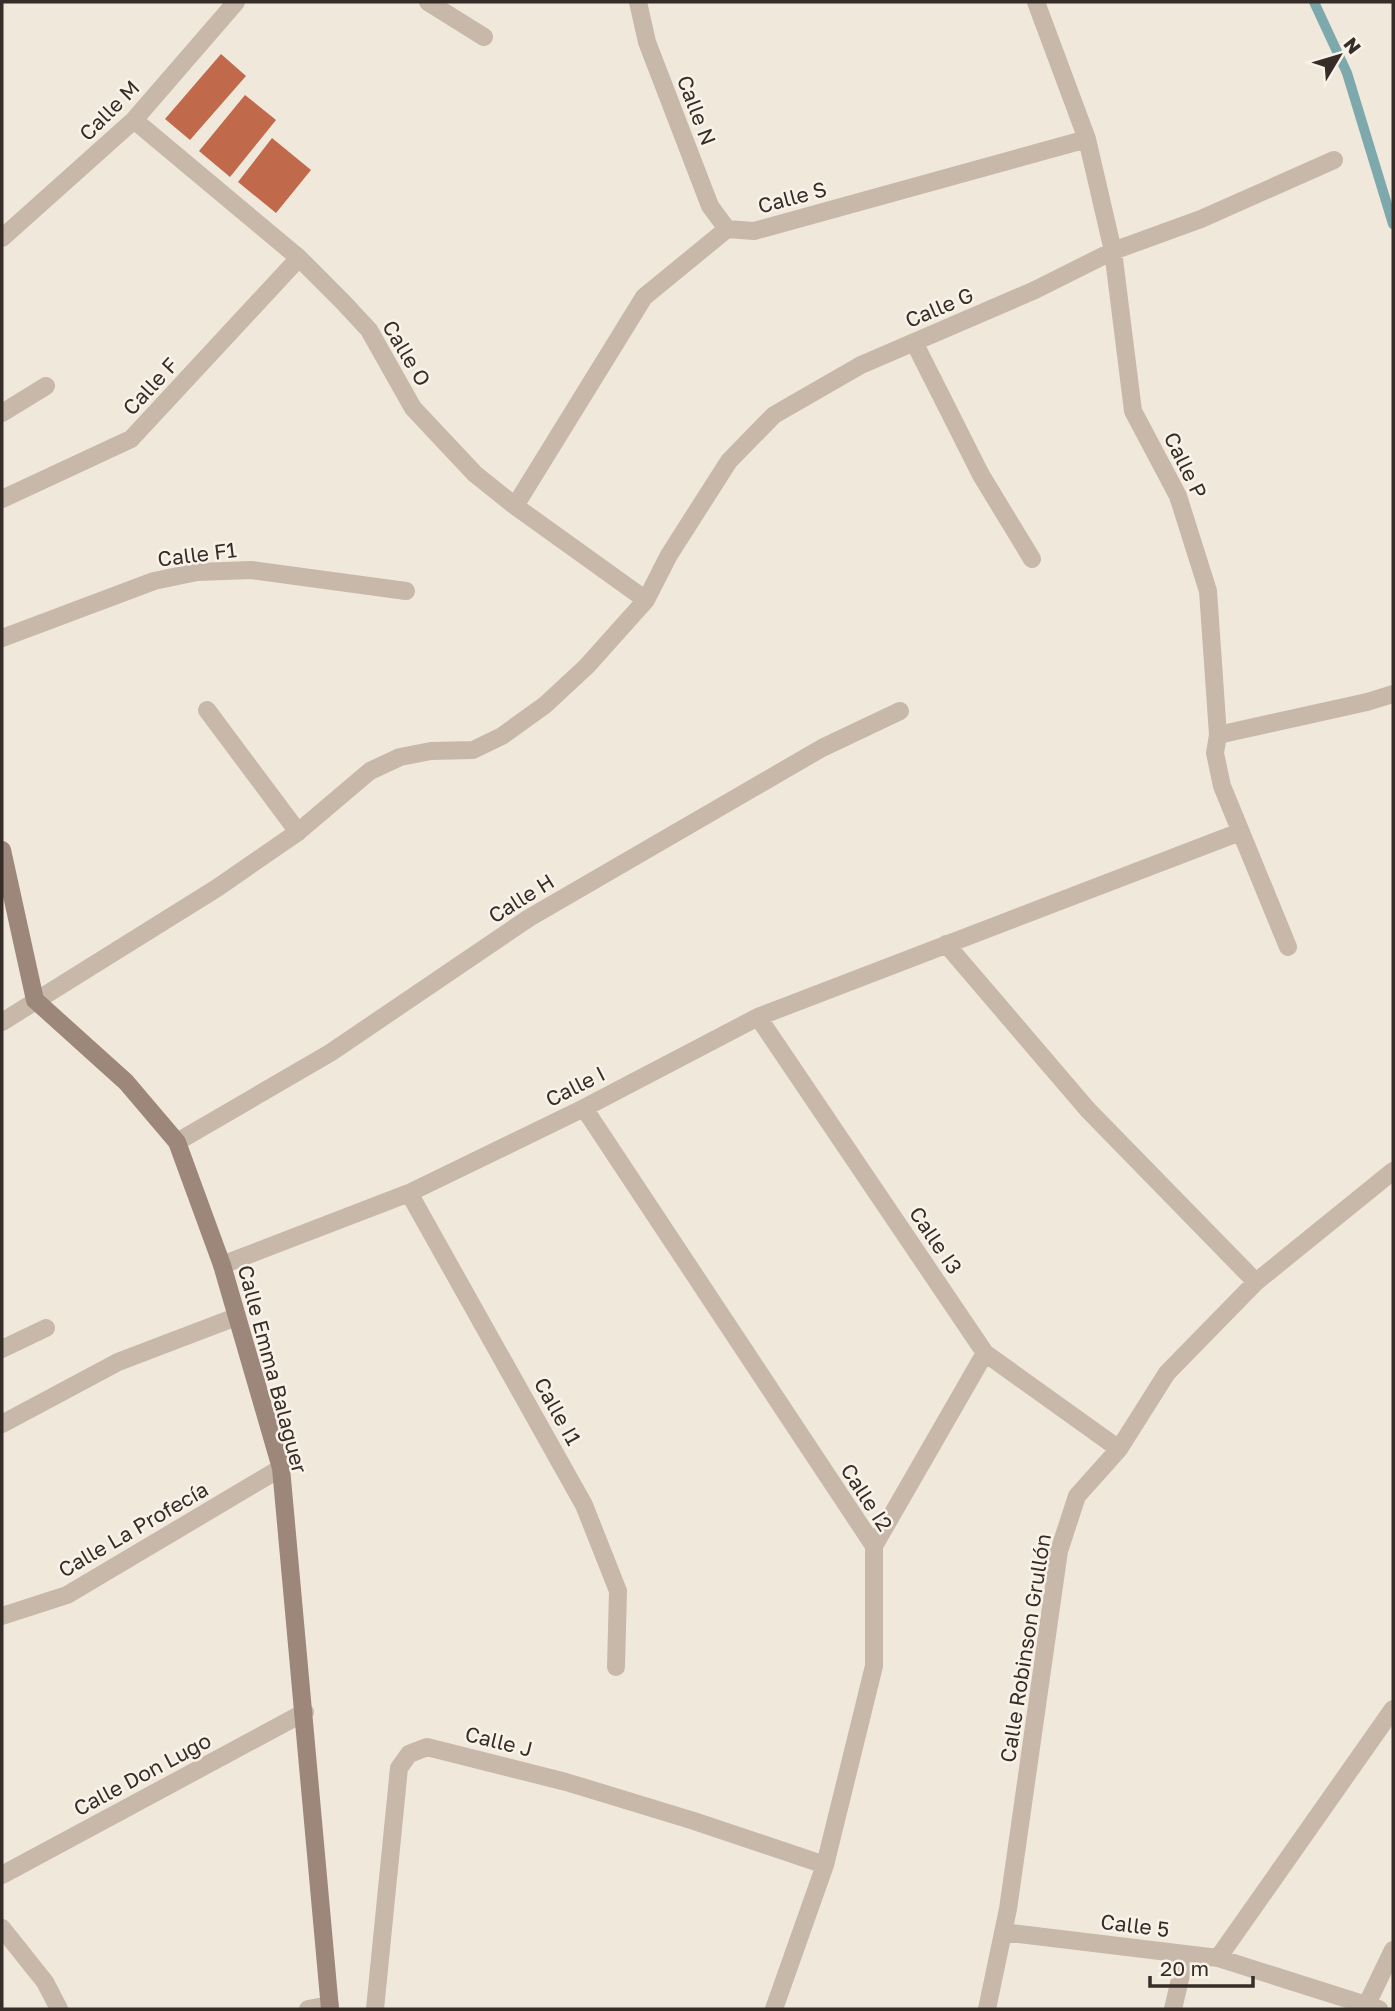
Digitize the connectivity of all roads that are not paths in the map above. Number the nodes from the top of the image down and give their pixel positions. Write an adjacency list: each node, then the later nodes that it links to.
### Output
1 (236, 2): 6 (street, Calle M)
2 (428, 2): 5 (street)
3 (638, 2): 9 (street, Calle N)
4 (1035, 2): 7 (street, Calle P)
5 (484, 37)
6 (135, 120): 10 (street, Calle M); 12 (street, Calle O)
7 (1087, 139): 9 (street, Calle S); 11 (street, Calle P)
8 (1334, 160): 11 (street, Calle G)
9 (727, 229): 17 (street)
10 (2, 238)
11 (1113, 251): 13 (street, Calle G); 25 (street, Calle P)
12 (299, 258): 16 (street, Calle F); 17 (street, Calle O)
13 (914, 342): 18 (street); 20 (street, Calle G)
14 (46, 386): 15 (street)
15 (2, 413)
16 (2, 499)
17 (515, 506): 20 (street, Calle O)
18 (1032, 559)
19 (406, 592): 21 (street, Calle F1)
20 (646, 600): 26 (street, Calle G)
21 (2, 638)
22 (1393, 694): 25 (street)
23 (207, 710): 26 (street)
24 (900, 711): 35 (street, Calle H)
25 (1218, 735): 27 (street, Calle P)
26 (298, 832): 31 (street, Calle G)
27 (1240, 832): 29 (street, Calle I); 30 (street, Calle P)
28 (2, 850): 31 (street)
29 (946, 944): 32 (street, Calle I); 39 (street)
30 (1289, 947)
31 (35, 1000): 33 (street, Calle G); 35 (street, Calle Emma Balaguer)
32 (758, 1017): 34 (street, Calle I); 43 (street, Calle I3)
33 (2, 1022)
34 (584, 1108): 37 (street, Calle I); 47 (street, Calle I2)
35 (177, 1142): 38 (street, Calle Emma Balaguer)
36 (1393, 1171): 39 (street, Calle Robinson Grullón)
37 (409, 1193): 38 (street, Calle I); 49 (street, Calle I1)
38 (222, 1265): 40 (street, Calle Emma Balaguer)
39 (1256, 1282): 45 (street, Calle Robinson Grullón)
40 (236, 1317): 44 (street); 46 (street, Calle Emma Balaguer)
41 (46, 1328): 42 (street)
42 (2, 1349)
43 (985, 1353): 45 (street, Calle I3); 47 (street)
44 (2, 1424)
45 (1119, 1449): 55 (street, Calle Robinson Grullón)
46 (281, 1468): 48 (street, Calle La Profecía); 51 (street, Calle Emma Balaguer)
47 (874, 1546): 52 (street, Calle I2)
48 (2, 1616)
49 (616, 1667)
50 (1393, 1709): 58 (street)
51 (305, 1712): 53 (street, Calle Don Lugo); 59 (street, Calle Emma Balaguer)
52 (825, 1865): 63 (street, Calle J); 64 (street, Calle I2)
53 (2, 1875)
54 (2, 1928): 61 (street)
55 (1003, 1932): 57 (street, Calle 5); 65 (street, Calle Robinson Grullón)
56 (1393, 1950): 60 (street)
57 (1186, 1954): 58 (street, Calle 5); 66 (street)
58 (1218, 1958): 60 (street, Calle 5)
59 (330, 2007): 62 (street)
60 (1373, 2007)
61 (60, 2009)
62 (309, 2009)
63 (375, 2009)
64 (774, 2009)
65 (987, 2009)
66 (1173, 2009)

